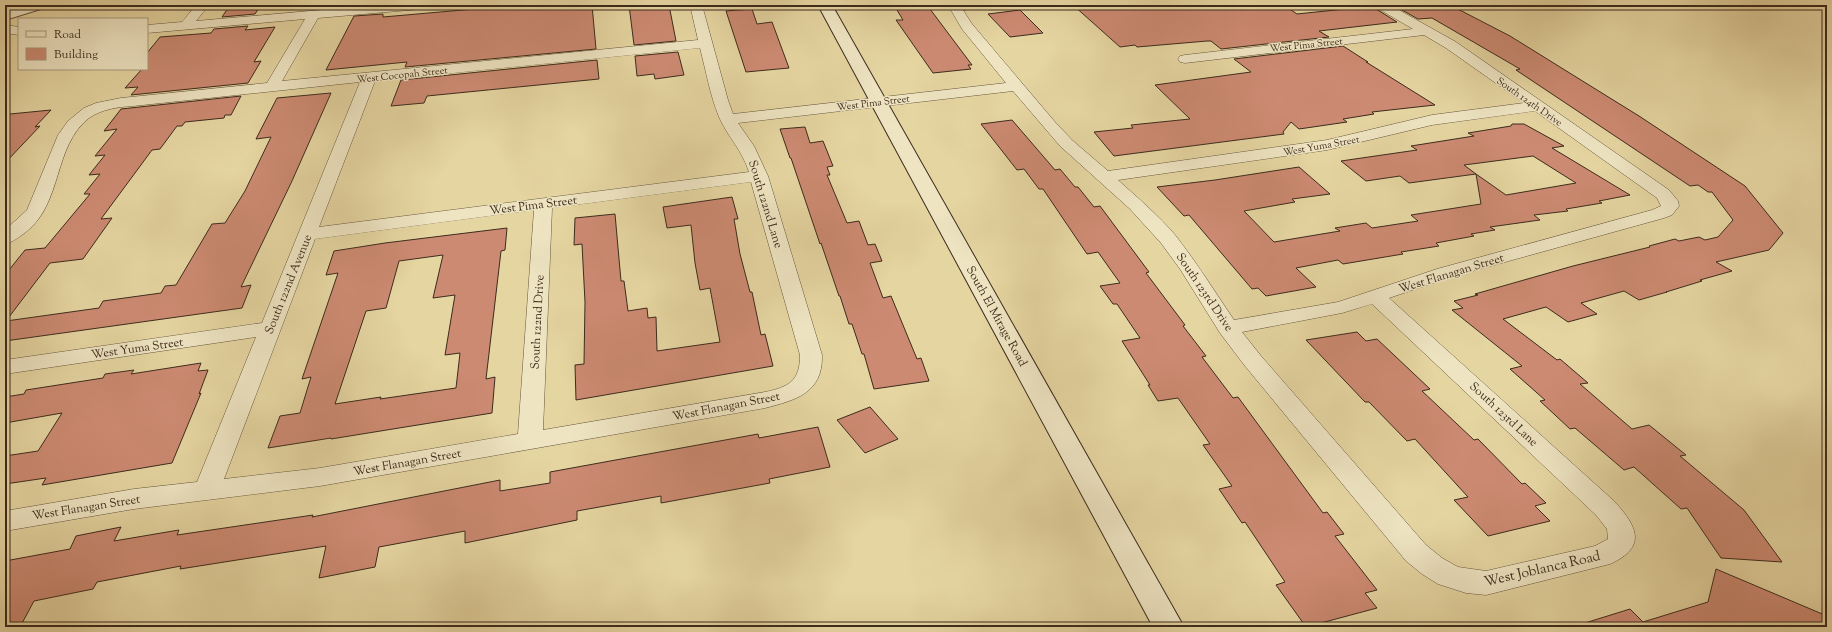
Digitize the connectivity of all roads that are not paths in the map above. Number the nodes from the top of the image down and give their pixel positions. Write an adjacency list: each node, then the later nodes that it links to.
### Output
1 (38, 5): 10 (main road)
2 (203, 5): 11 (street)
3 (421, 5): 9 (street)
4 (696, 5): 16 (street, South 122nd Lane)
5 (825, 5): 21 (main road, South El Mirage Road)
6 (980, 5): 8 (street)
7 (1381, 5): 15 (street, South 124th Drive)
8 (955, 6): 19 (street, South 123rd Drive)
9 (314, 14): 11 (street); 20 (street)
10 (5, 16)
11 (186, 25): 13 (street)
12 (5, 29): 14 (street)
13 (148, 29)
14 (18, 31)
15 (1427, 31): 17 (street, West Pima Street); 22 (street, South 124th Drive)
16 (706, 43): 18 (street, West Cocopah Street); 23 (street, South 122nd Lane)
17 (1185, 59)
18 (369, 77): 20 (street, West Cocopah Street); 28 (street, South 122nd Avenue)
19 (1017, 86): 21 (street, West Pima Street); 25 (street, South 123rd Drive)
20 (272, 87): 29 (street, West Cocopah Street)
21 (878, 102): 23 (street, West Pima Street); 40 (main road, South El Mirage Road)
22 (1537, 106): 25 (street, West Yuma Street); 27 (street, South 124th Drive)
23 (728, 119): 24 (street, South 122nd Lane)
24 (758, 176): 26 (street, West Pima Street); 34 (street, South 122nd Lane)
25 (1104, 176): 31 (street, South 123rd Drive)
26 (543, 203): 28 (street, West Pima Street); 35 (street, South 122nd Drive)
27 (1670, 206): 30 (street, West Flanagan Street)
28 (308, 234): 32 (street, South 122nd Avenue)
29 (5, 238)
30 (1376, 297): 31 (street, West Flanagan Street); 38 (street, South 123rd Lane)
31 (1228, 328): 39 (street, South 123rd Drive)
32 (270, 329): 33 (street, West Yuma Street); 36 (street, South 122nd Avenue)
33 (5, 367)
34 (805, 384): 35 (street, West Flanagan Street)
35 (530, 441): 36 (street, West Flanagan Street)
36 (207, 490): 37 (street, West Flanagan Street)
37 (5, 521)
38 (1623, 538): 39 (street, West Joblanca Road)
39 (1455, 579)
40 (1169, 627)

